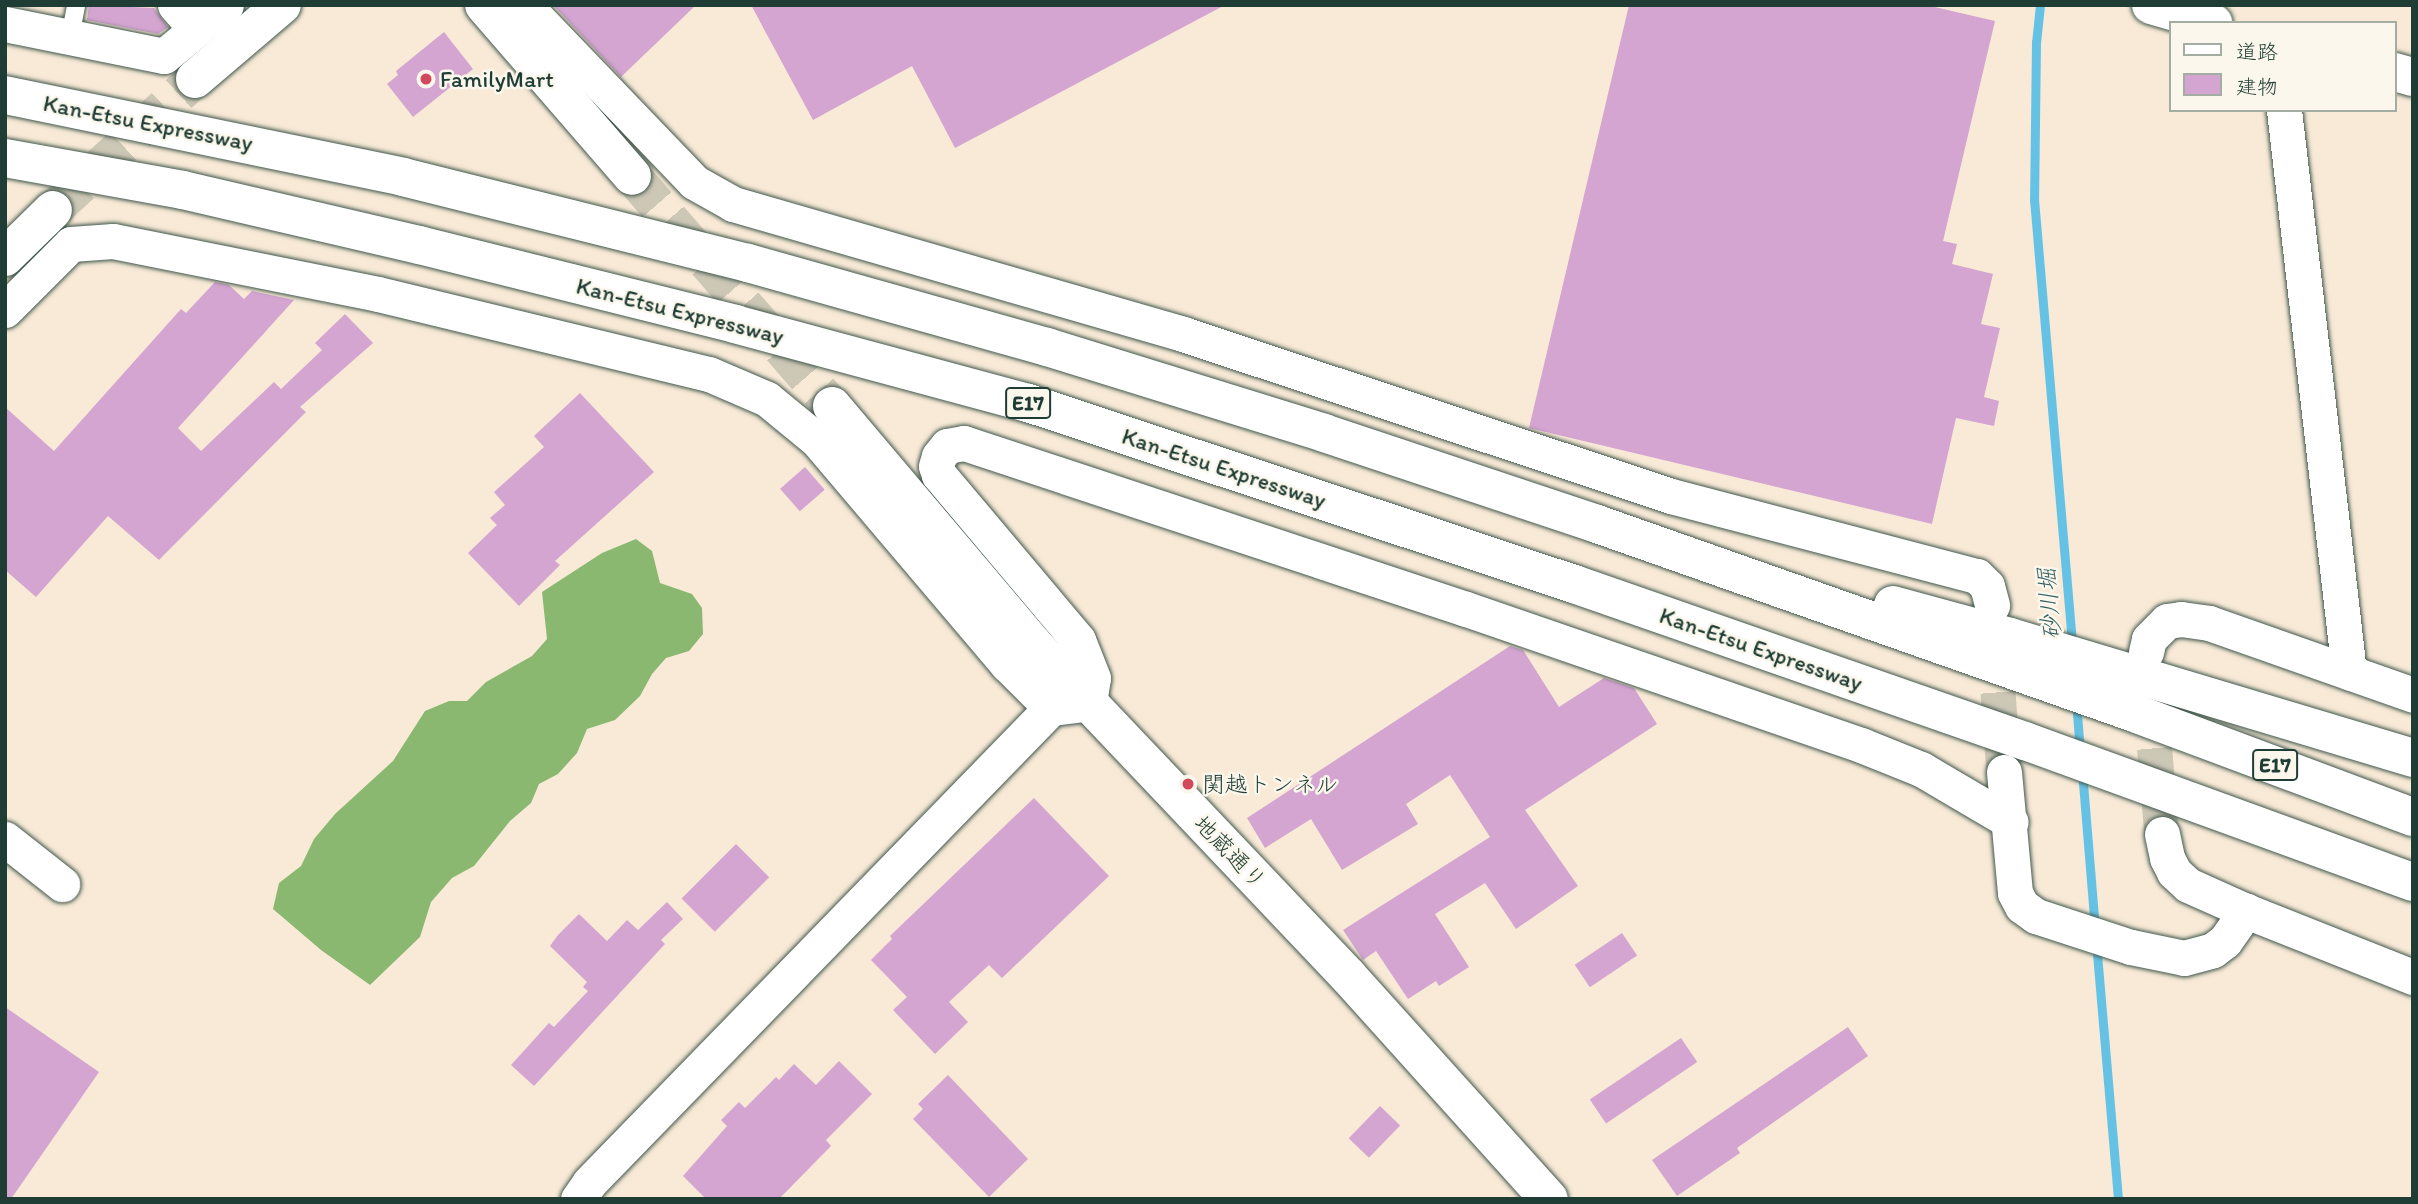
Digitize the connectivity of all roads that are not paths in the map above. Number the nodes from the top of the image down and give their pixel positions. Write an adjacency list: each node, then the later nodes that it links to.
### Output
1 (226, 5): 5 (street)
2 (282, 5): 9 (main road)
3 (2151, 5): 7 (main road)
4 (489, 11): 13 (main road); 19 (street)
5 (185, 17): 6 (street)
6 (73, 21): 8 (street)
7 (2206, 21)
8 (5, 24)
9 (195, 79)
10 (5, 94): 18 (main road, Kan-Etsu Expressway / E17)
11 (2284, 112): 21 (street)
12 (5, 158): 25 (main road, Kan-Etsu Expressway / E17)
13 (632, 176)
14 (53, 210): 15 (main road)
15 (5, 257)
16 (5, 310): 24 (street)
17 (832, 406): 23 (main road, 地蔵通り)
18 (1597, 524): 19 (main road); 27 (main road, Kan-Etsu Expressway / E17)
19 (2001, 621): 20 (main road)
20 (2140, 663): 21 (street); 26 (main road)
21 (2349, 672): 22 (street)
22 (2413, 695)
23 (1088, 703): 24 (street); 28 (street); 38 (main road, 地蔵通り)
24 (1051, 708): 37 (street)
25 (2014, 756): 28 (street); 31 (main road, Kan-Etsu Expressway / E17)
26 (2413, 758)
27 (2413, 817)
28 (2011, 822): 35 (street)
29 (2162, 834): 35 (street)
30 (5, 839): 33 (street)
31 (2329, 850): 32 (main road, Kan-Etsu Expressway / E17); 34 (main road)
32 (2413, 882)
33 (62, 884)
34 (2413, 893)
35 (2246, 911): 36 (street)
36 (2413, 977)
37 (578, 1199)
38 (1549, 1199)

